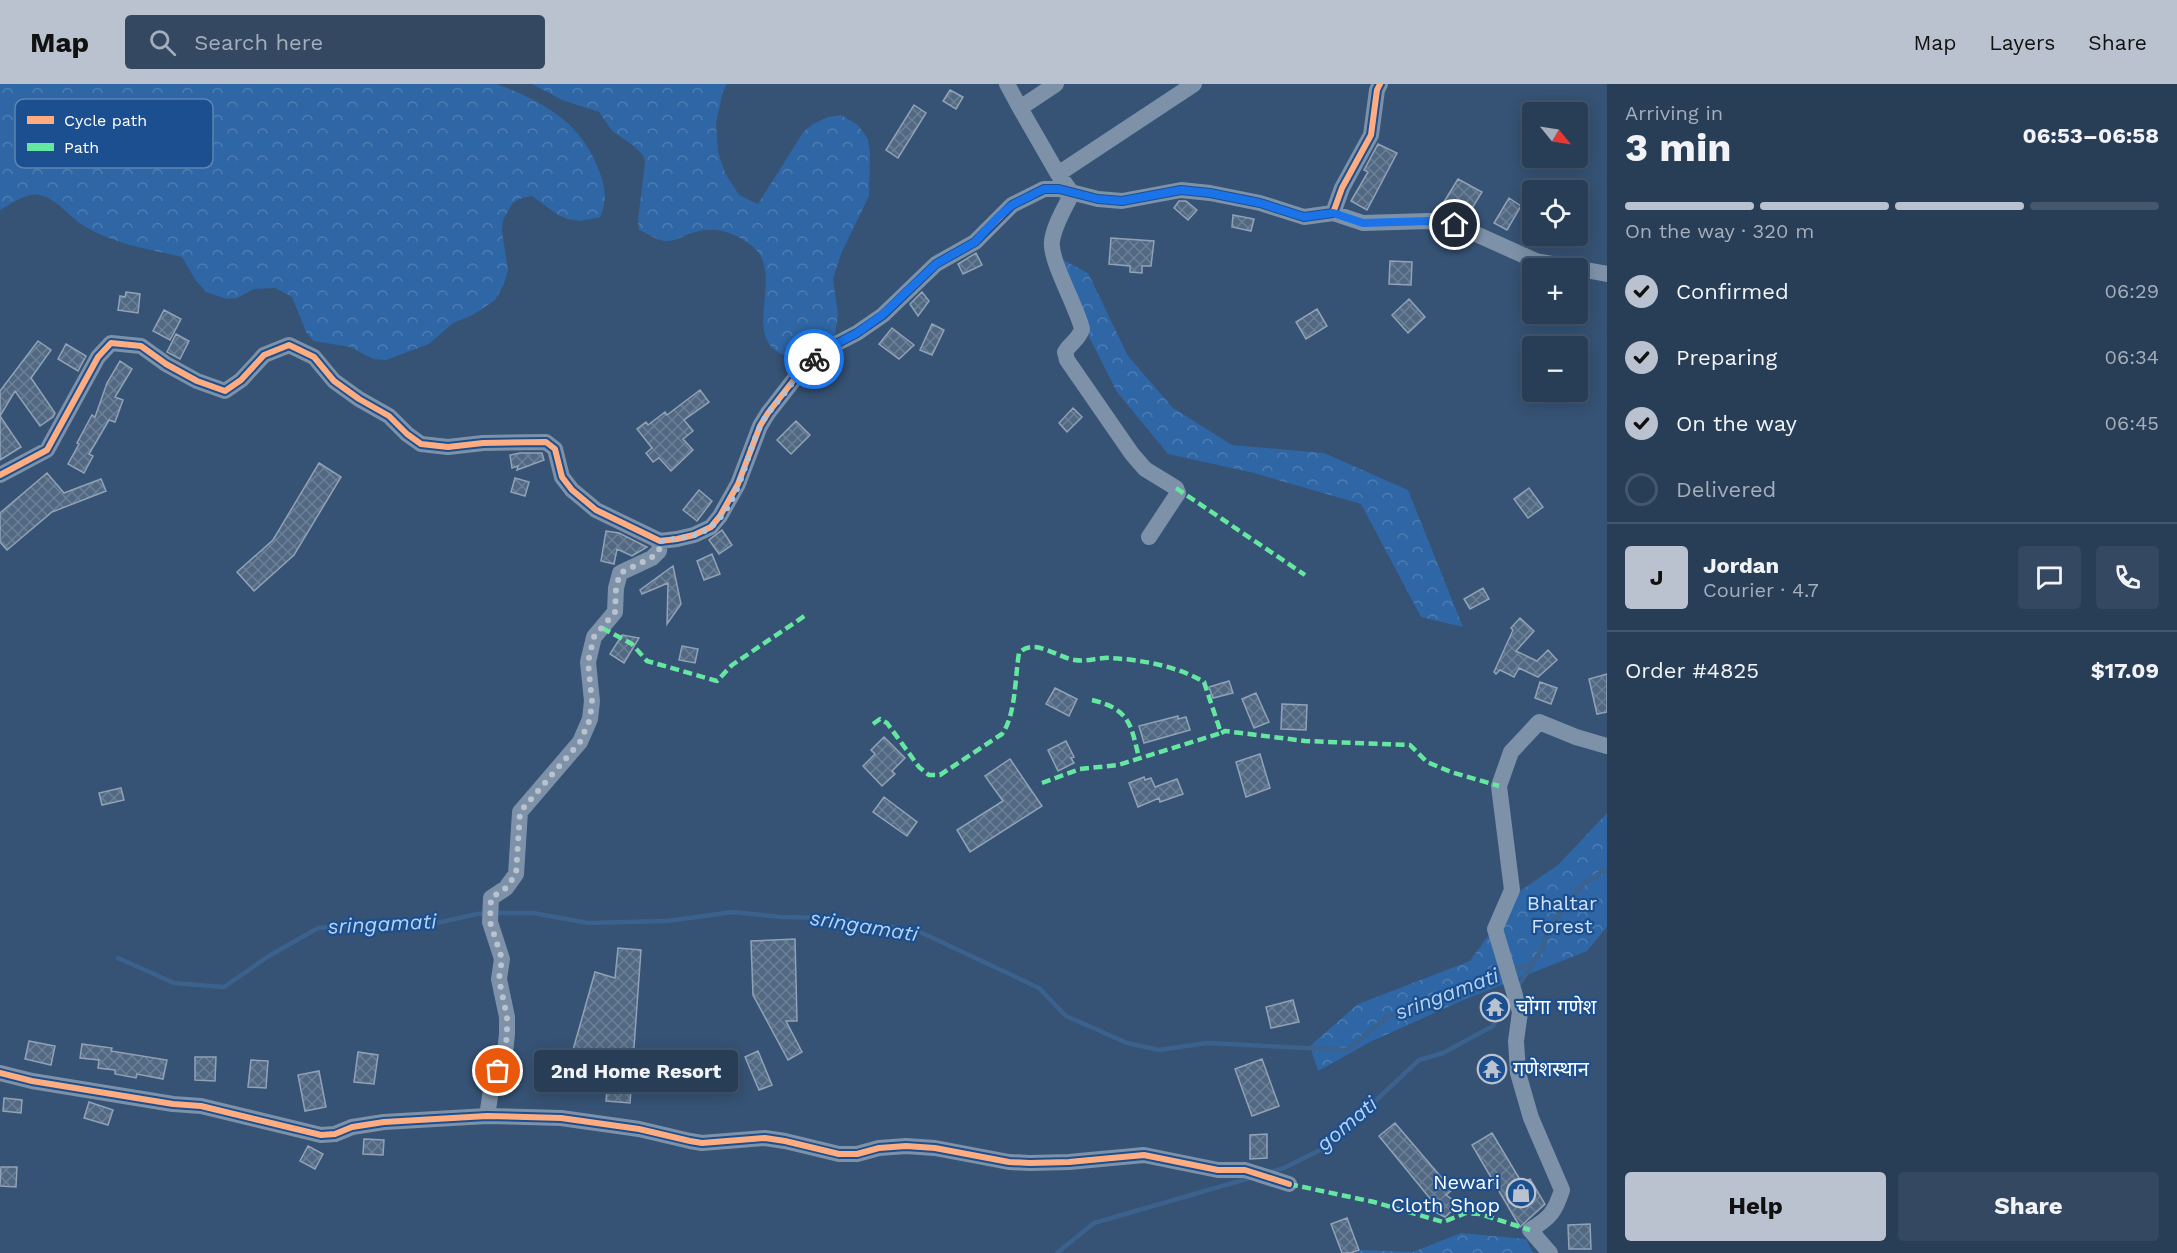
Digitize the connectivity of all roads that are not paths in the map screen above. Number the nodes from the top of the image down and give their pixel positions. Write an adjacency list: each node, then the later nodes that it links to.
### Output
1 (1007, 84): 5 (street)
2 (1056, 84): 5 (street)
3 (1380, 84): 8 (street)
4 (1185, 87): 6 (street)
5 (1020, 108): 6 (street)
6 (1058, 174): 7 (street)
7 (1072, 193): 8 (street); 11 (street); 12 (street)
8 (1333, 213): 9 (street)
9 (1607, 274)
10 (0, 475): 12 (street)
11 (1149, 537)
12 (660, 541): 15 (street)
13 (1607, 746): 17 (street)
14 (0, 1073): 15 (street)
15 (487, 1116): 16 (street)
16 (1289, 1184)
17 (1550, 1253)

